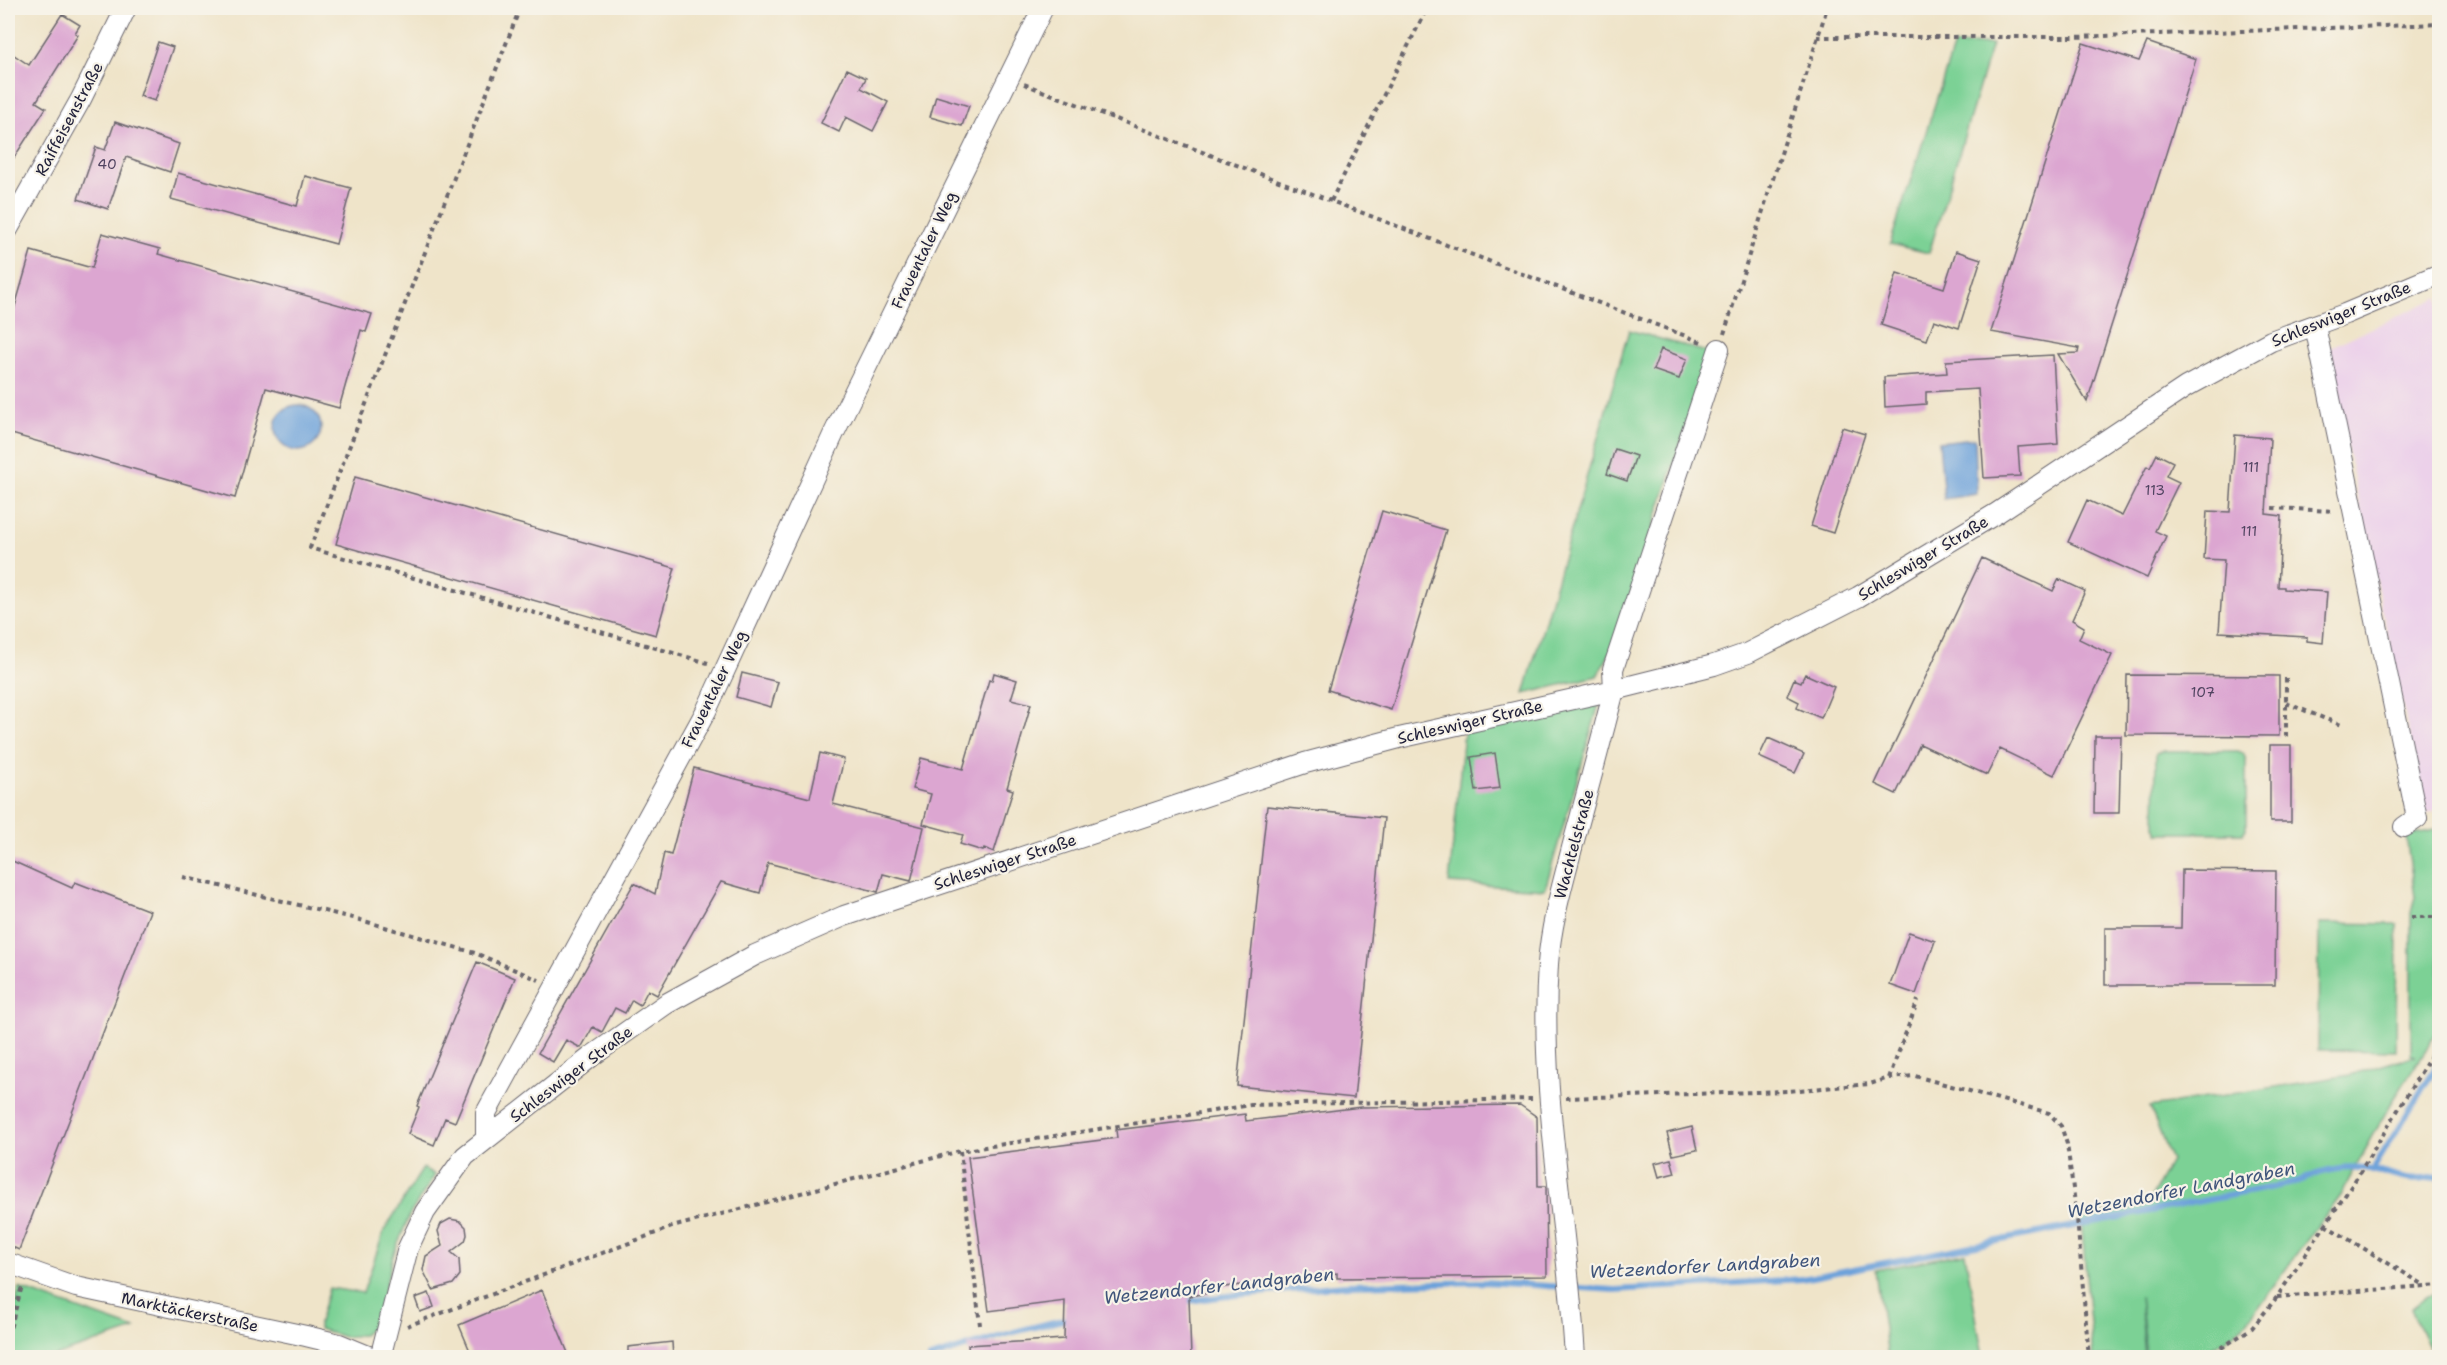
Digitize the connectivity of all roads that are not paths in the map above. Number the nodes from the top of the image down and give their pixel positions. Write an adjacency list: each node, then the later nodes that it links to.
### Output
1 (126, 8): 3 (street, Raiffeisenstraße)
2 (1043, 8): 10 (street, Frauentaler Weg)
3 (14, 203): 4 (street, Raiffeisenstraße)
4 (8, 229)
5 (2439, 274): 6 (street, Schleswiger Straße)
6 (2315, 326): 8 (street, Schleswiger Straße); 9 (street)
7 (1719, 349): 8 (street, Wachtelstraße)
8 (1614, 690): 10 (street, Schleswiger Straße); 14 (street, Wachtelstraße)
9 (2404, 827)
10 (486, 1137): 13 (street)
11 (8, 1263): 12 (street, Marktäckerstraße)
12 (373, 1358)
13 (380, 1358)
14 (1575, 1358)

